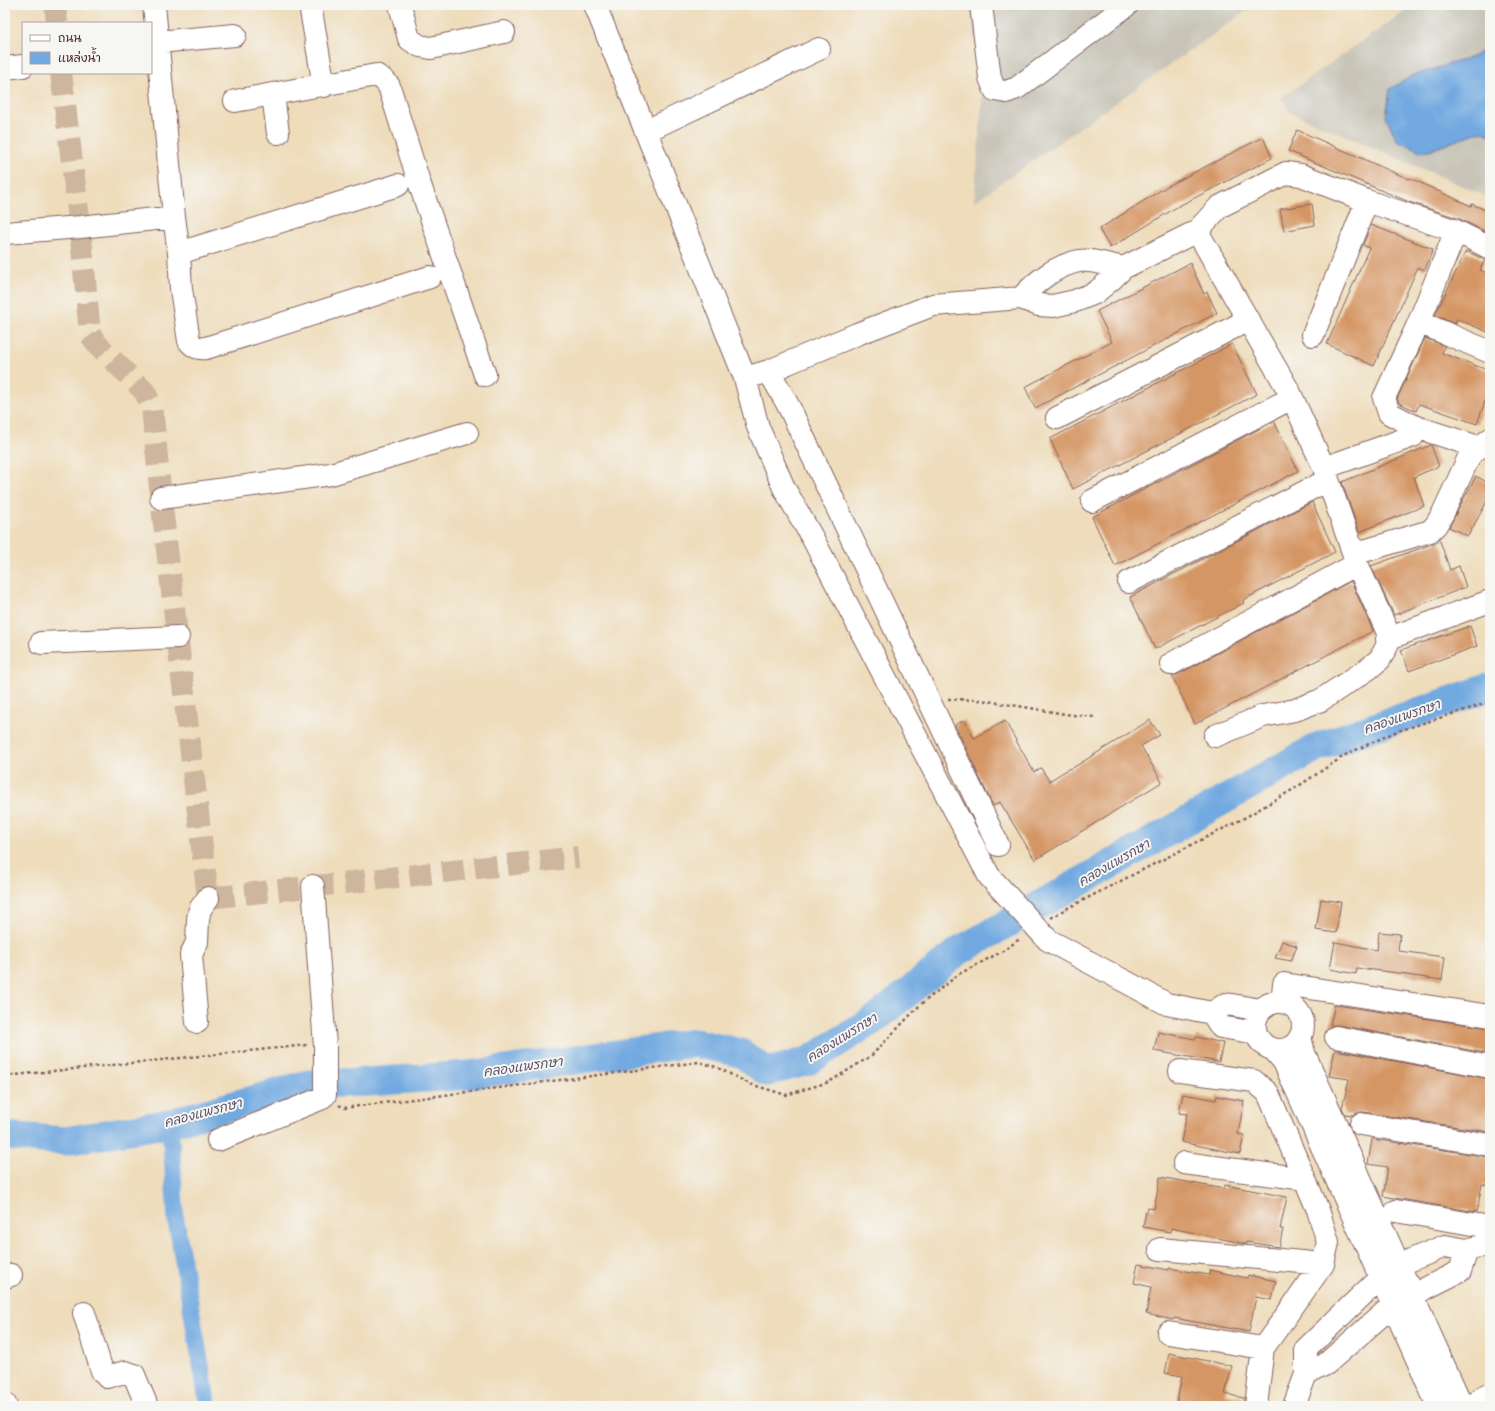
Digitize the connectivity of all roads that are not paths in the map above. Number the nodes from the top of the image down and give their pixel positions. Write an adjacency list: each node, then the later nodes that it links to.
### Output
1 (154, 5): 9 (street)
2 (310, 5): 13 (street)
3 (400, 5): 7 (street)
4 (595, 5): 16 (street)
5 (981, 5): 6 (street)
6 (1127, 5)
7 (504, 32)
8 (235, 35): 9 (street)
9 (156, 45): 20 (street)
10 (819, 49): 16 (street)
11 (22, 66): 12 (street)
12 (5, 68)
13 (324, 86): 14 (street); 34 (street)
14 (273, 95): 15 (street); 17 (street)
15 (235, 102)
16 (646, 131): 35 (street)
17 (278, 133)
18 (398, 184): 25 (street)
19 (1367, 200): 21 (street); 22 (street); 31 (street)
20 (174, 216): 23 (street); 25 (street)
21 (1197, 231): 26 (street); 29 (street)
22 (1456, 232): 24 (street); 30 (street)
23 (5, 233)
24 (1490, 248)
25 (179, 253): 27 (street)
26 (1122, 268): 28 (street); 28 (street)
27 (430, 277)
28 (1021, 298): 33 (street)
29 (1248, 320): 36 (street); 37 (street)
30 (1419, 322): 32 (street); 38 (street)
31 (1313, 335)
32 (1490, 352)
33 (770, 371): 35 (street); 52 (street)
34 (484, 375)
35 (745, 378): 57 (street)
36 (1292, 398): 41 (street); 43 (street)
37 (1057, 418)
38 (1416, 427): 40 (street); 41 (street)
39 (467, 433): 42 (street)
40 (1484, 443): 44 (street)
41 (1326, 474): 44 (street); 45 (street)
42 (161, 498)
43 (1092, 501)
44 (1356, 559): 48 (street); 50 (street)
45 (1129, 582)
46 (1490, 601): 48 (street)
47 (178, 637): 49 (street)
48 (1387, 639): 51 (street)
49 (41, 643)
50 (1171, 664)
51 (1215, 736)
52 (998, 846)
53 (313, 886): 67 (street)
54 (208, 898): 59 (street)
55 (1282, 1002): 56 (street); 58 (street); 61 (street)
56 (1261, 1010): 57 (street); 60 (street)
57 (1212, 1013): 60 (street)
58 (1490, 1016)
59 (197, 1022)
60 (1256, 1033): 63 (street)
61 (1300, 1037): 63 (street); 77 (street)
62 (1336, 1037): 64 (street)
63 (1273, 1049): 77 (street)
64 (1490, 1067)
65 (1180, 1071): 70 (street)
66 (1361, 1124): 68 (street)
67 (218, 1140)
68 (1490, 1145)
69 (1184, 1163): 70 (street)
70 (1305, 1179): 76 (street)
71 (1396, 1211): 72 (street)
72 (1490, 1227)
73 (1490, 1244): 75 (street)
74 (1160, 1249): 76 (street)
75 (1467, 1250): 77 (street); 78 (street)
76 (1323, 1264): 81 (street)
77 (1390, 1271): 78 (street); 82 (street)
78 (1403, 1300): 82 (street); 83 (street); 87 (street)
79 (84, 1313): 84 (street)
80 (1168, 1333): 81 (street)
81 (1263, 1348): 85 (street)
82 (1306, 1374): 86 (street)
83 (1477, 1400)
84 (147, 1406)
85 (1256, 1406)
86 (1294, 1406)
87 (1438, 1406)

